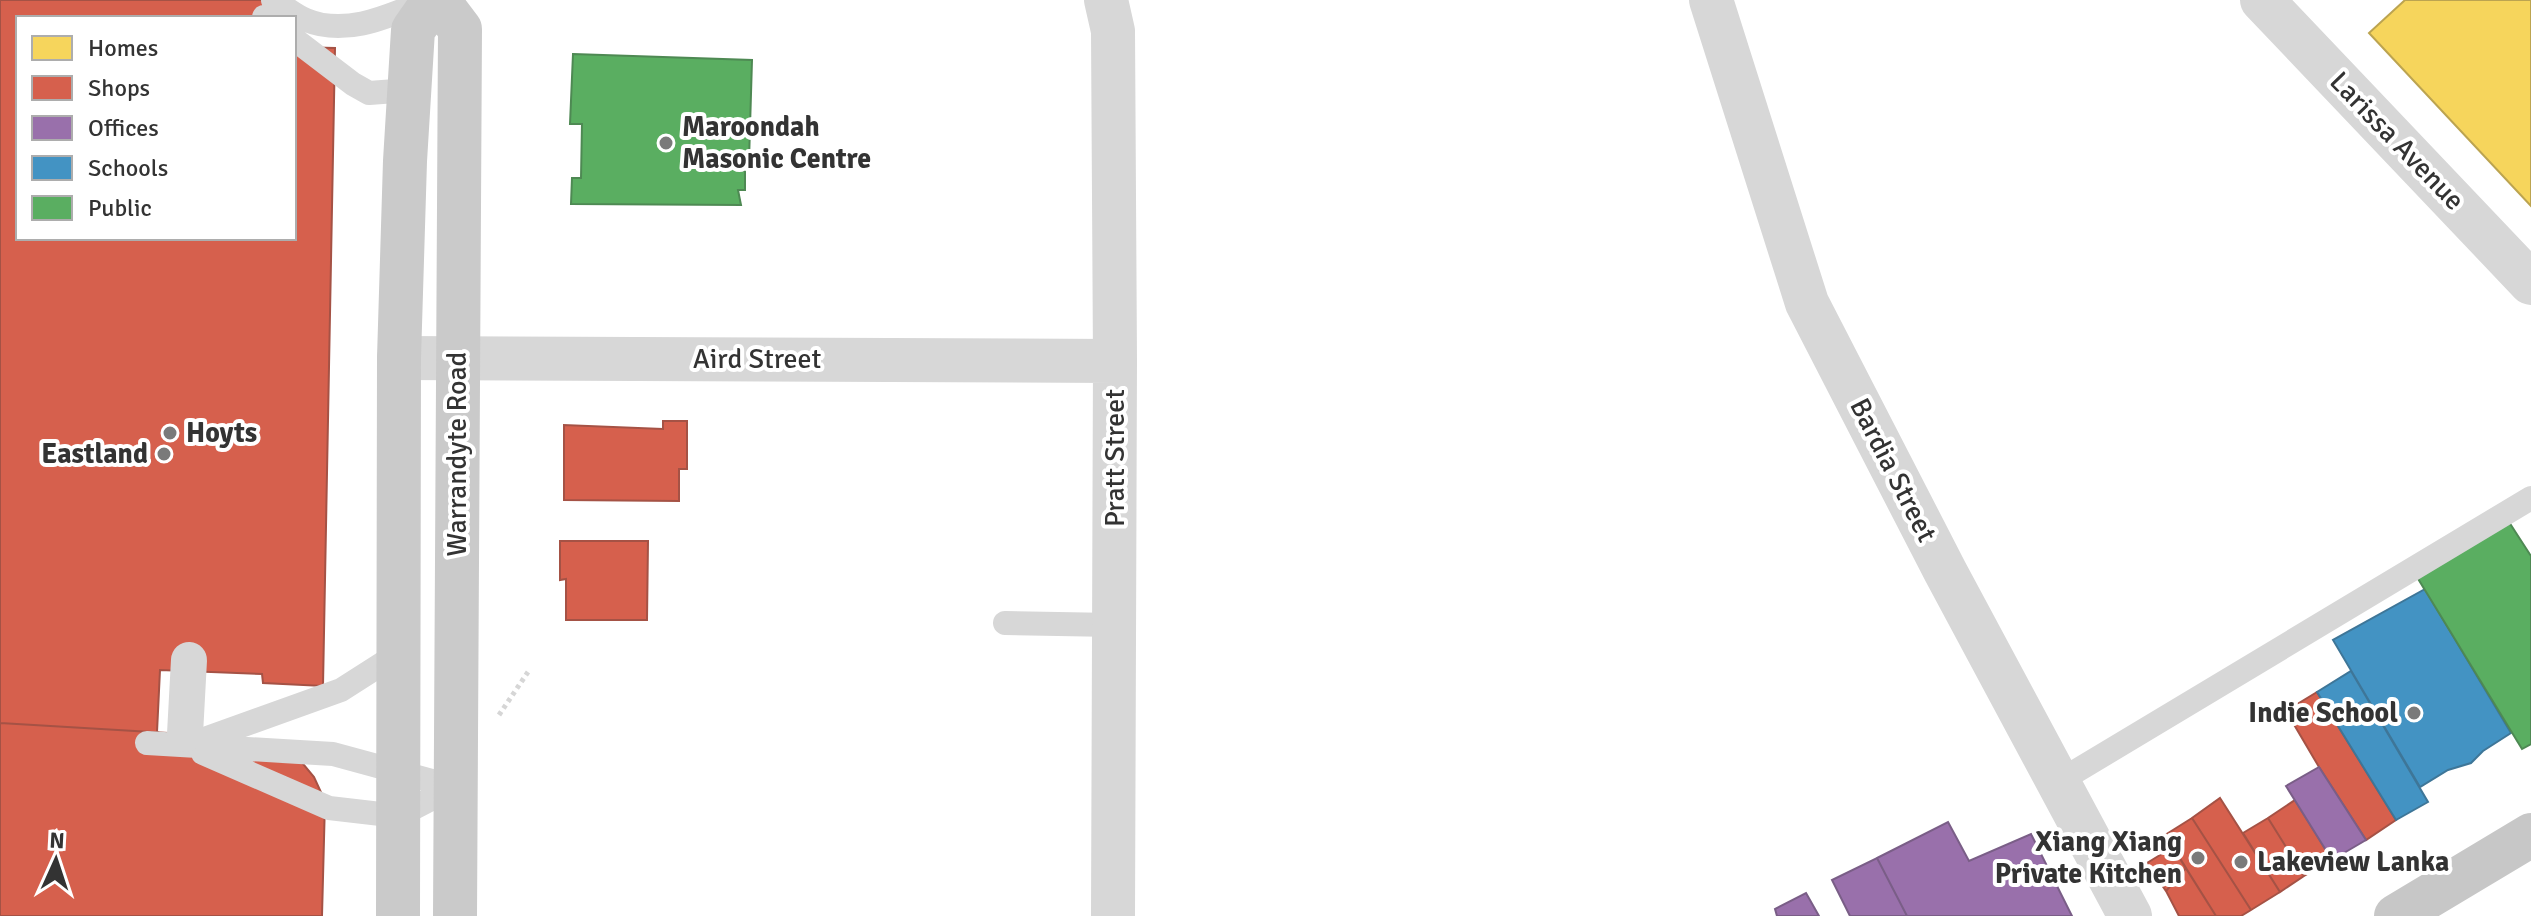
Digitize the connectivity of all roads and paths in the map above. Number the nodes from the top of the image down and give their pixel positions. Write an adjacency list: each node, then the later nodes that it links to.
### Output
1 (1106, 0): 11 (street, Pratt Street)
2 (1711, 0): 20 (street, Bardia Street)
3 (2262, 0): 8 (street, Larissa Avenue)
4 (440, 7): 5 (lane); 7 (main road); 10 (main road, Warrandyte Road)
5 (296, 18)
6 (296, 41): 7 (lane)
7 (409, 90): 9 (main road, Warrandyte Road)
8 (2531, 283)
9 (399, 358): 10 (street, Aird Street); 15 (main road, Warrandyte Road)
10 (457, 358): 11 (street, Aird Street); 21 (main road, Warrandyte Road)
11 (1115, 361): 14 (street, Pratt Street)
12 (2531, 498): 20 (lane)
13 (1005, 623): 14 (lane)
14 (1114, 625): 26 (street, Pratt Street)
15 (399, 653): 17 (lane); 19 (main road, Warrandyte Road)
16 (189, 660): 17 (street)
17 (186, 740): 18 (lane); 19 (lane); 22 (lane)
18 (147, 743)
19 (398, 770): 21 (lane); 22 (main road, Warrandyte Road)
20 (2058, 782): 27 (street, Bardia Street)
21 (454, 787): 22 (lane); 25 (main road, Warrandyte Road)
22 (398, 816): 24 (main road, Warrandyte Road)
23 (2531, 835): 28 (highway)
24 (398, 916)
25 (455, 916)
26 (1113, 916)
27 (2130, 916)
28 (2396, 916)

